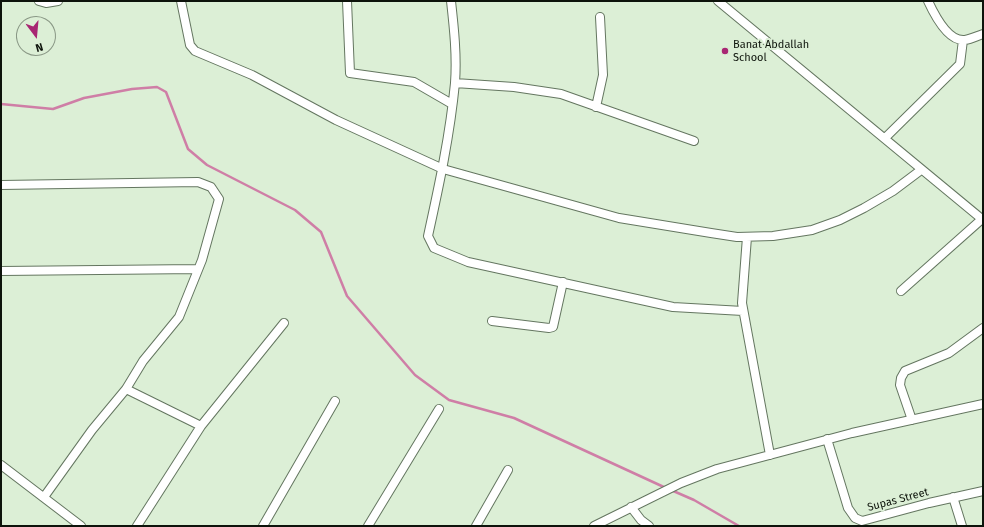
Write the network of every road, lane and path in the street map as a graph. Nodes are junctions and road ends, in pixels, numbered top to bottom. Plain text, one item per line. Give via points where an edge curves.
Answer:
1 (39, 1) edge
2 (58, 1) edge
3 (180, 1) edge
4 (347, 1) edge
5 (452, 1) edge
6 (719, 1) edge
7 (928, 1) edge
8 (600, 17) dead end
9 (983, 34) edge
10 (963, 40) junction
11 (455, 83) junction
12 (452, 104) junction
13 (596, 107) junction
14 (885, 138) junction
15 (694, 141) dead end
16 (443, 169) junction
17 (921, 170) junction
18 (1, 185) edge
19 (982, 220) edge
20 (748, 236) junction
21 (198, 269) junction
22 (1, 271) edge
23 (563, 282) junction
24 (901, 291) dead end
25 (743, 311) junction
26 (492, 321) dead end
27 (284, 323) dead end
28 (983, 328) edge
29 (126, 389) junction
30 (335, 401) dead end
31 (983, 404) edge
32 (439, 409) dead end
33 (912, 420) junction
34 (201, 426) junction
35 (827, 439) junction
36 (770, 455) junction
37 (1, 465) edge
38 (508, 470) dead end
39 (983, 491) edge
40 (44, 497) junction
41 (953, 497) junction
42 (631, 507) junction
43 (81, 526) edge
44 (137, 526) edge
45 (263, 526) edge
46 (368, 526) edge
47 (476, 526) edge
48 (594, 526) edge
49 (649, 526) edge
50 (962, 526) edge

1 - 2 street
3 - 16 street via 190,45 195,51 252,75 336,120
4 - 12 street via 350,74 414,82
5 - 11 street
6 - 14 street
7 - 10 street via 946,30
8 - 13 street via 603,75
9 - 10 street
10 - 14 street via 960,64
11 - 12 street
11 - 13 street via 514,87 561,94
12 - 16 street
13 - 15 street
14 - 17 street
16 - 20 street via 619,218 711,234
16 - 23 street via 428,236 434,248 468,262
17 - 19 street
17 - 20 street via 893,191 840,220 812,230 773,236
18 - 21 street via 198,182 211,187 219,199
19 - 24 street
20 - 25 street
21 - 22 street
21 - 29 street via 179,317 143,361
23 - 25 street via 674,307
23 - 26 street via 553,327
25 - 36 street
27 - 34 street
28 - 33 street via 949,353 905,372 900,378
29 - 34 street
29 - 40 street via 92,430
30 - 45 street
31 - 33 street
32 - 46 street
33 - 35 street
34 - 44 street
35 - 36 street
35 - 41 street, Supas Street via 848,508 855,518 862,521
36 - 42 street via 681,483
37 - 40 street
38 - 47 street
39 - 41 street, Supas Street
40 - 43 street
41 - 50 street
42 - 48 street
42 - 49 street

